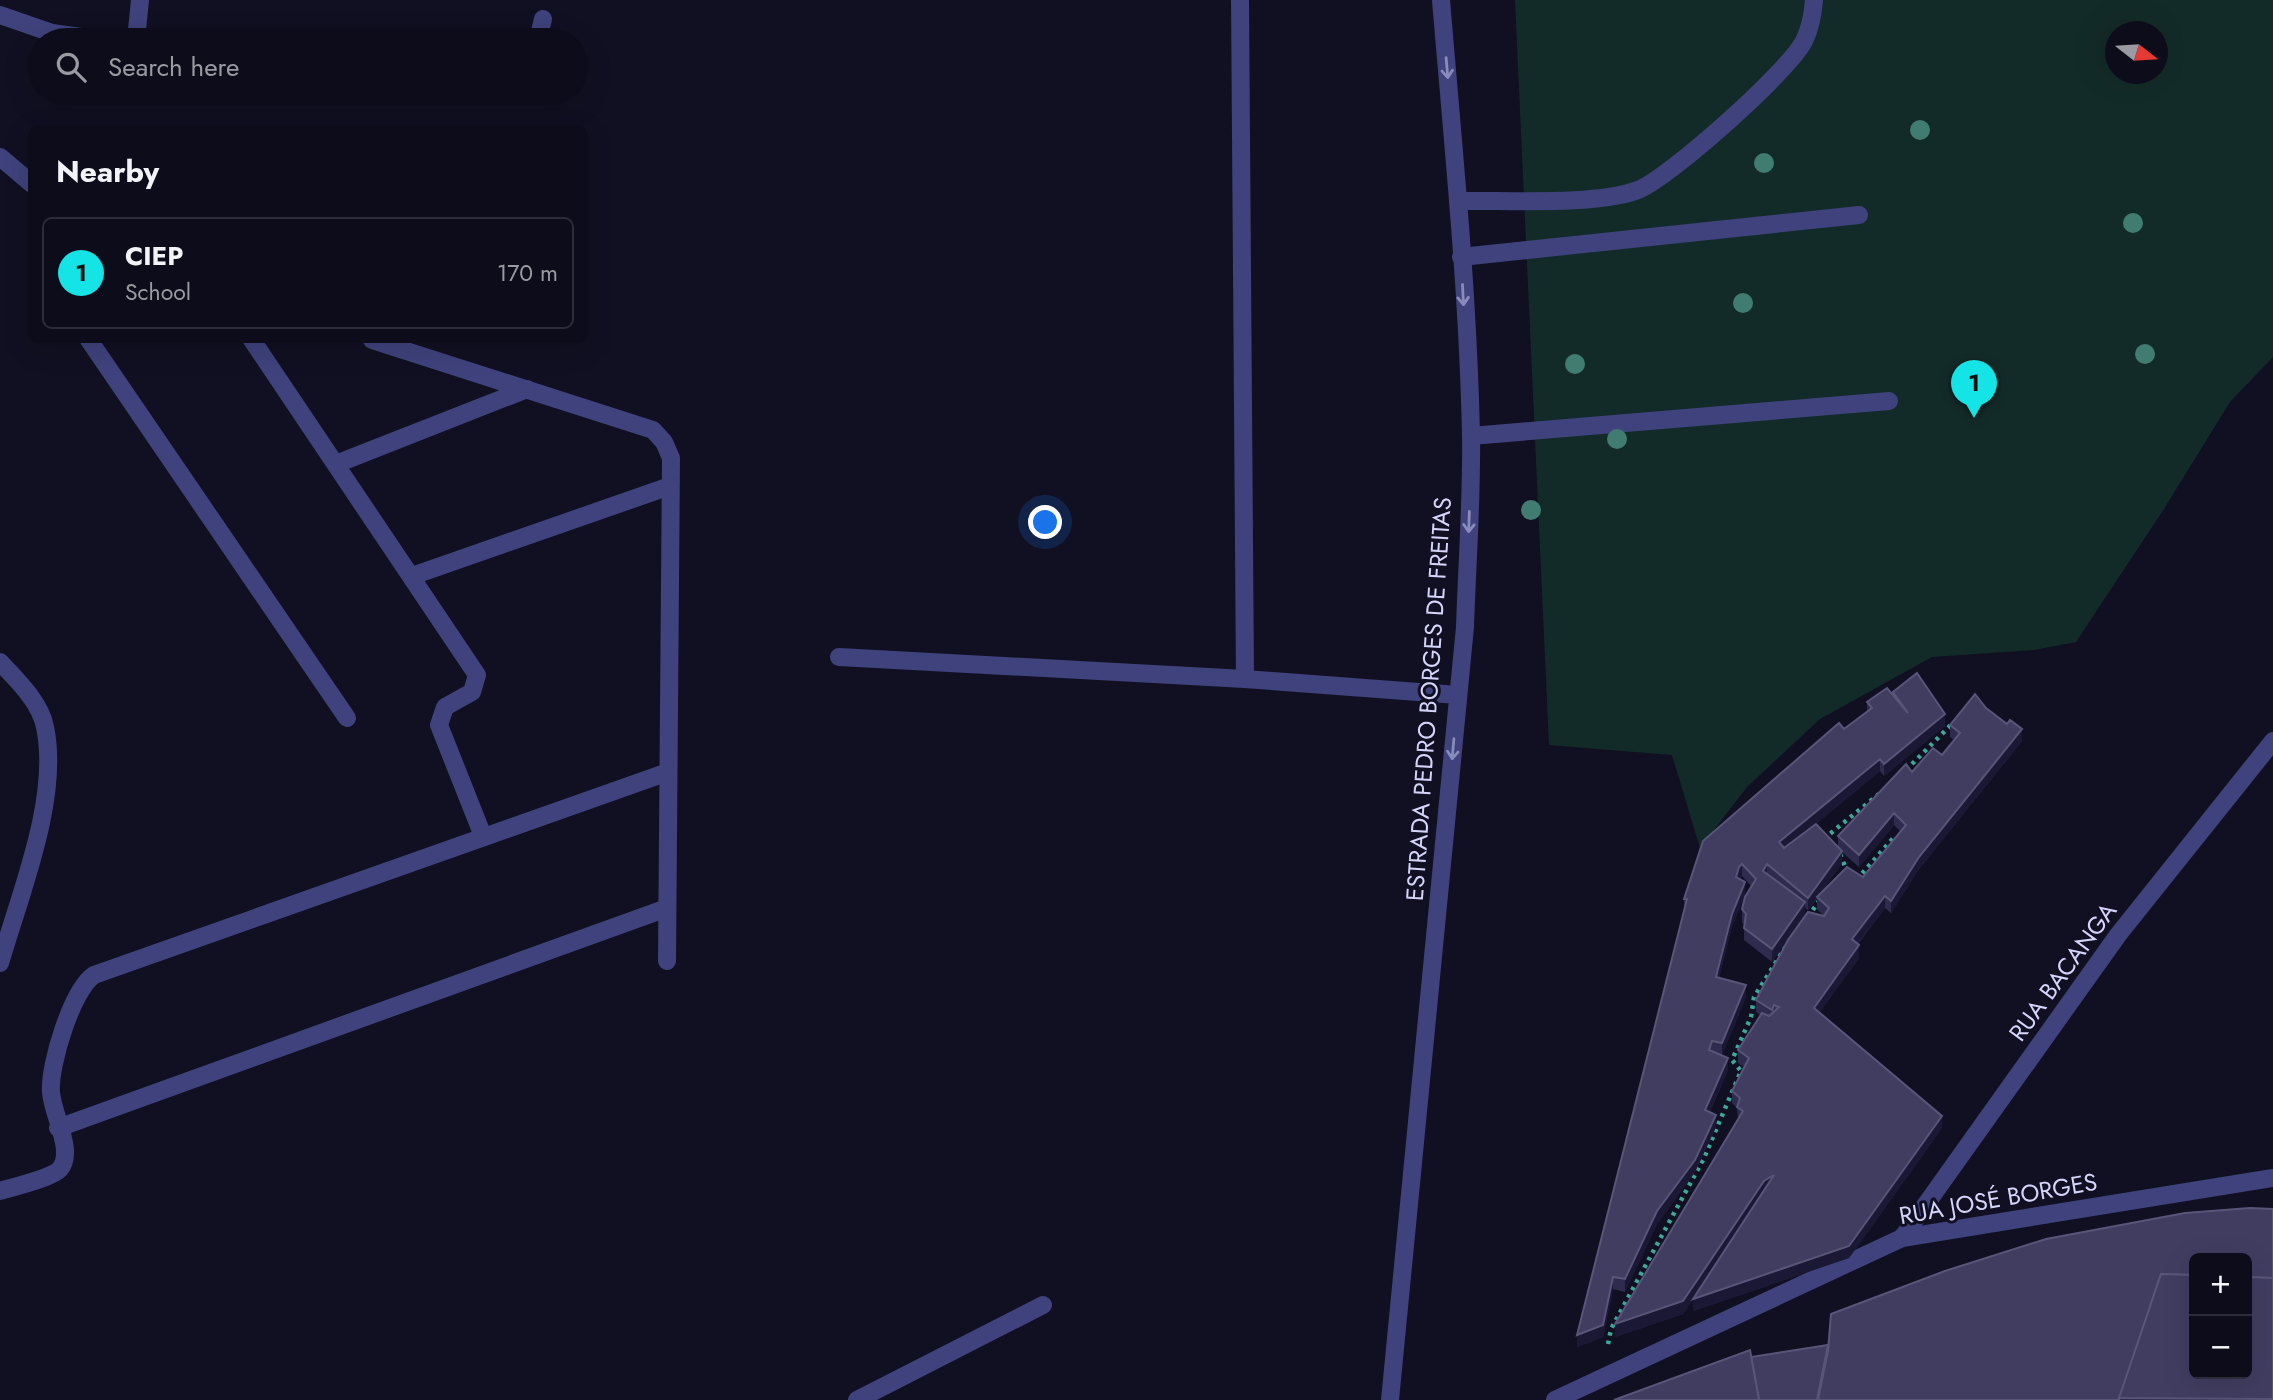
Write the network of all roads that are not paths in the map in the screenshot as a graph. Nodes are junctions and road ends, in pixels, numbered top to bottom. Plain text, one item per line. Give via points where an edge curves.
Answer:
1 (141, 0) edge
2 (1240, 0) edge
3 (1441, 0) edge
4 (1814, 0) edge
5 (0, 15) edge
6 (543, 19) dead end
7 (38, 28) edge
8 (138, 28) edge
9 (541, 28) edge
10 (0, 157) edge
11 (28, 181) edge
12 (1458, 201) junction
13 (1858, 215) dead end
14 (1461, 257) junction
15 (91, 343) edge
16 (254, 343) edge
17 (382, 343) edge
18 (527, 389) junction
19 (1889, 401) dead end
20 (1471, 436) junction
21 (336, 464) junction
22 (670, 486) junction
23 (412, 576) junction
24 (839, 657) dead end
25 (0, 662) edge
26 (1245, 679) junction
27 (1458, 695) junction
28 (347, 718) dead end
29 (2273, 741) edge
30 (668, 772) junction
31 (483, 836) junction
32 (667, 908) junction
33 (667, 961) dead end
34 (0, 963) edge
35 (58, 1128) junction
36 (2273, 1178) edge
37 (0, 1191) edge
38 (1902, 1238) junction
39 (1043, 1305) dead end
40 (857, 1400) edge
41 (1390, 1400) edge
42 (1555, 1400) edge

1 - 8 street
2 - 26 street
3 -> 12 street, ESTRADA PEDRO BORGES DE FREITAS
4 - 12 street via 1803,42 1781,71 1672,170 1639,190 1608,198
5 - 7 street
6 - 9 street
10 - 11 street
12 - 14 street, ESTRADA PEDRO BORGES DE FREITAS
13 - 14 street
14 -> 20 street, ESTRADA PEDRO BORGES DE FREITAS
15 - 28 street
16 - 21 street
17 - 18 street
18 - 21 street
18 - 22 street via 653,430 671,458
19 - 20 street
20 -> 27 street, ESTRADA PEDRO BORGES DE FREITAS via 1465,627
21 - 23 street
22 - 23 street
22 - 30 street
23 - 31 street via 478,675 471,692 445,707 439,726
24 - 26 street
25 - 34 street via 27,692 45,725 49,765 45,806
26 - 27 street
27 -> 41 street, ESTRADA PEDRO BORGES DE FREITAS
29 - 38 street, RUA BACANGA via 2118,935
30 - 31 street
30 - 32 street
31 - 35 street via 84,981 53,1070 51,1096
32 - 33 street
32 - 35 street
35 - 37 street via 65,1150 57,1172
36 - 38 street, RUA JOSÉ BORGES
38 - 42 street, RUA JOSÉ BORGES
39 - 40 street

